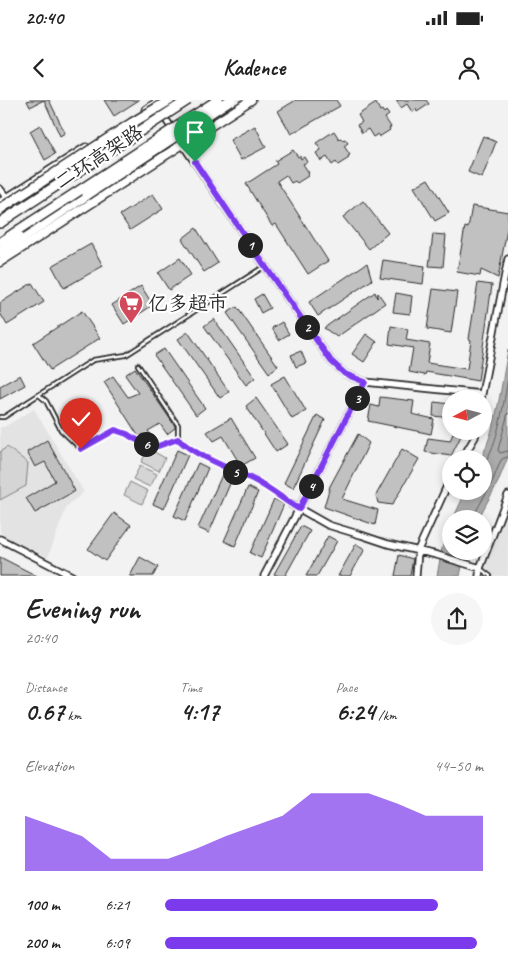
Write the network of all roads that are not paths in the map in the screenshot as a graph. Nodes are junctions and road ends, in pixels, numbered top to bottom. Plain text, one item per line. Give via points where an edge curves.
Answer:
1 (170, 100) edge
2 (188, 100) edge
3 (218, 100) edge
4 (230, 100) edge
5 (250, 100) edge
6 (158, 102) edge
7 (183, 144) junction
8 (0, 189) edge
9 (3, 201) edge
10 (0, 209) edge
11 (0, 223) edge
12 (0, 242) edge
13 (0, 253) edge
14 (508, 259) edge
15 (0, 262) edge
16 (265, 266) junction
17 (138, 365) dead end
18 (365, 382) junction
19 (483, 390) edge
20 (442, 391) edge
21 (39, 395) junction
22 (0, 417) edge
23 (178, 439) junction
24 (508, 495) edge
25 (442, 497) edge
26 (291, 504) joint
27 (299, 509) junction
28 (0, 539) edge
29 (418, 550) junction
30 (480, 568) junction
31 (72, 576) edge
32 (264, 576) edge
33 (416, 576) edge
34 (478, 576) edge
35 (490, 576) edge

1 - 10 highway, bridge
2 - 11 highway, 二环高架路, bridge
3 - 12 highway, 二环高架路, bridge
4 - 13 highway, bridge
5 - 7 main road
6 - 7 street
6 - 9 main road
7 - 15 main road
7 - 16 street
8 - 9 street
14 - 19 street
16 - 18 street via 331,361 345,374
16 - 21 lane via 126,355 94,360
17 - 23 lane via 178,425
18 - 20 street
18 - 27 street
21 - 22 lane
21 - 23 lane via 46,401 61,430 81,449 115,430 158,446
23 - 26 lane via 210,460 258,482
24 - 30 street
25 - 29 street
26 - 27 street
27 - 29 street via 328,525
27 - 32 street
28 - 31 street
29 - 30 street
29 - 33 street
30 - 34 street
30 - 35 lane

